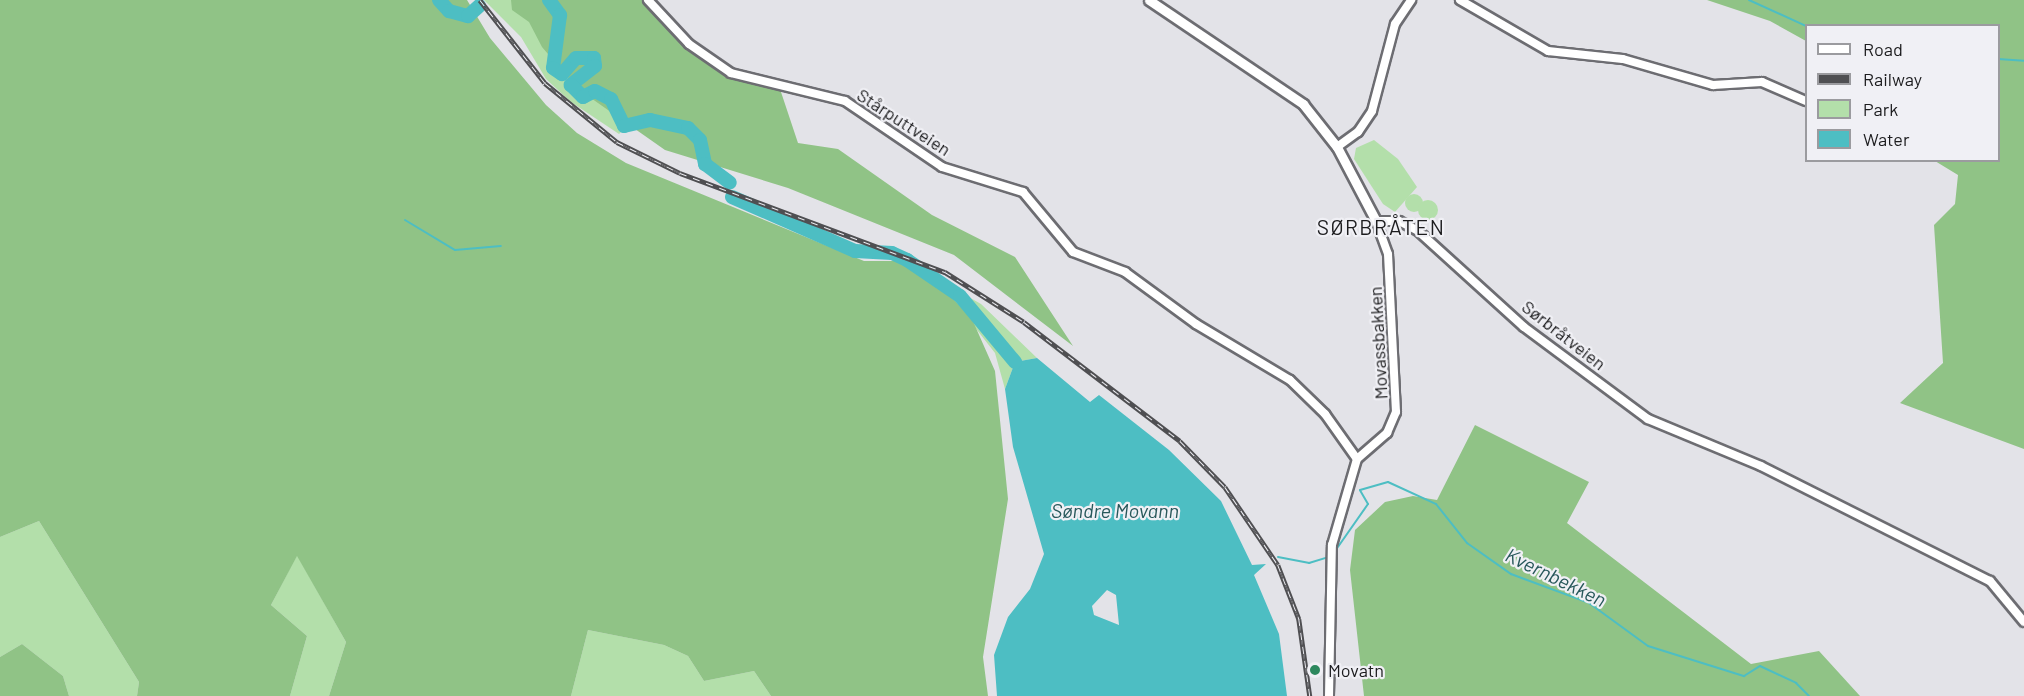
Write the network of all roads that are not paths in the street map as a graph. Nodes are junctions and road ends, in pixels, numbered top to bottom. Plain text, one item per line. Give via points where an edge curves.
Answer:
1 (648, 0) edge
2 (1149, 0) edge
3 (1412, 0) edge
4 (1460, 0) edge
5 (1805, 101) edge
6 (1337, 147) junction
7 (1376, 221) junction
8 (1357, 459) junction
9 (2024, 622) edge
10 (1329, 696) edge

1 - 8 street, Stårputtveien via 688,44 725,70 845,100 942,167 1023,192 1073,252 1125,272 1196,324 1290,380 1325,414
2 - 6 street via 1296,98
3 - 6 street via 1395,24 1372,111 1358,132
4 - 5 street via 1548,51 1623,59 1713,85 1762,82
6 - 7 street
7 - 8 street, Movassbakken via 1388,254 1396,412 1387,433
7 - 9 street, Sørbråtveien via 1399,221 1417,230 1524,327 1648,419 1761,466 1990,581
8 - 10 street via 1331,554

